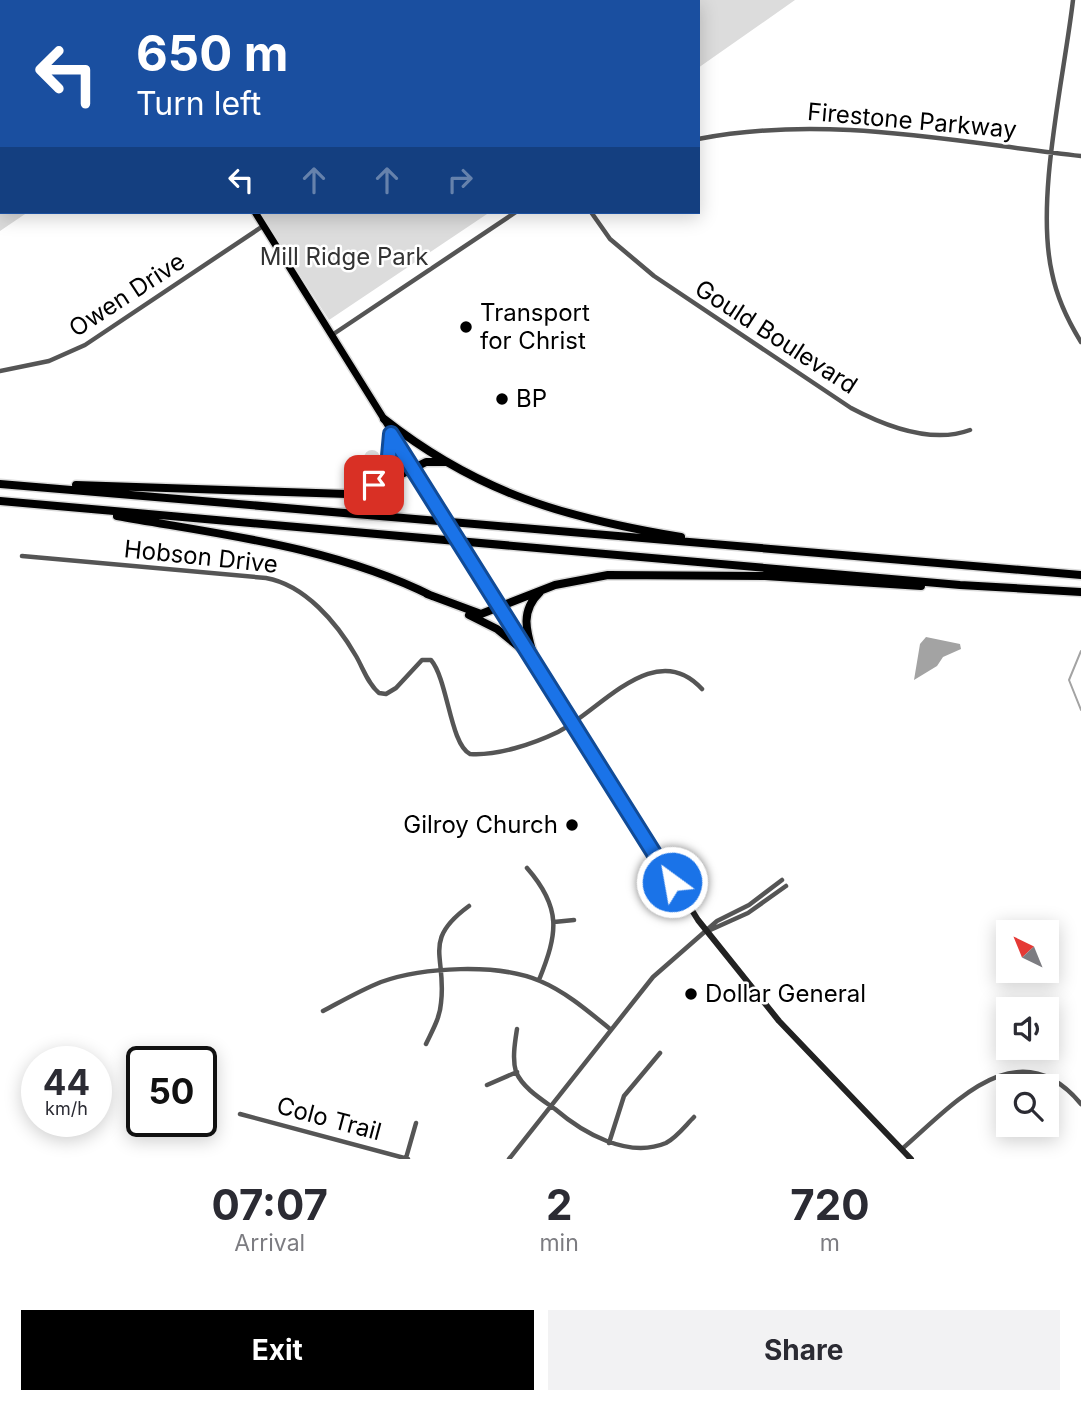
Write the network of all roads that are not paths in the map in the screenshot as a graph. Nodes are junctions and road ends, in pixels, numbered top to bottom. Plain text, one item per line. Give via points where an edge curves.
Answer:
1 (1073, 0) edge
2 (700, 139) edge
3 (1053, 153) junction
4 (1081, 156) edge
5 (256, 214) edge
6 (513, 214) edge
7 (592, 214) edge
8 (263, 226) junction
9 (331, 336) junction
10 (1081, 342) edge
11 (0, 372) edge
12 (384, 419) junction
13 (970, 430) dead end
14 (391, 434) junction
15 (447, 462) junction
16 (414, 468) junction
17 (0, 483) edge
18 (367, 489) junction
19 (0, 501) edge
20 (65, 506) junction
21 (743, 547) junction
22 (22, 556) dead end
23 (1081, 575) edge
24 (960, 585) junction
25 (548, 587) junction
26 (1081, 592) edge
27 (428, 594) junction
28 (501, 605) junction
29 (535, 660) junction
30 (702, 689) dead end
31 (573, 721) junction
32 (527, 868) dead end
33 (782, 880) dead end
34 (786, 886) dead end
35 (468, 906) dead end
36 (574, 920) dead end
37 (554, 922) junction
38 (707, 932) junction
39 (441, 972) junction
40 (539, 980) junction
41 (323, 1011) dead end
42 (517, 1029) dead end
43 (610, 1029) junction
44 (426, 1044) dead end
45 (660, 1052) dead end
46 (517, 1072) junction
47 (487, 1085) dead end
48 (1081, 1104) edge
49 (549, 1105) junction
50 (240, 1114) dead end
51 (694, 1117) dead end
52 (416, 1123) dead end
53 (609, 1143) junction
54 (902, 1149) junction
55 (407, 1159) edge
56 (509, 1159) edge
57 (911, 1159) edge

1 - 3 street
2 - 3 street, Firestone Parkway via 773,129 836,128
3 - 4 street, Firestone Parkway
3 - 10 street via 1047,219 1050,264 1060,299
5 - 8 main road
6 - 9 street
7 - 13 street, Gould Boulevard via 610,239 654,276 851,408 902,429 943,435
8 - 9 main road
8 - 11 street, Owen Drive via 85,345 49,361
9 - 12 main road
12 - 14 main road
12 - 15 highway
14 - 16 main road
14 - 18 highway via 388,467
15 - 16 highway via 432,460
15 - 21 highway via 532,504 566,514
16 - 18 highway
16 - 28 main road, bridge
17 - 18 highway via 324,494
17 - 21 highway
19 - 20 highway
20 - 24 highway
20 - 27 highway via 312,551
21 - 23 highway
22 - 31 street, Hobson Drive via 285,583 311,601 338,631 379,693 394,691 420,662 431,660 467,753 527,744
24 - 25 highway via 632,574
24 - 26 highway
25 - 28 highway
25 - 29 highway via 526,614
27 - 28 highway via 479,614
27 - 29 highway via 497,629
28 - 29 main road
29 - 31 main road
30 - 31 street via 675,672 652,672
31 - 38 main road
32 - 37 street via 545,891
33 - 38 street via 721,918
34 - 38 street via 746,915
35 - 39 street via 441,933
36 - 37 street
37 - 40 street via 552,945
38 - 43 street via 659,971
38 - 54 main road via 783,1026
39 - 40 street via 494,970
39 - 41 street via 379,983
39 - 44 street via 441,1006
40 - 43 street via 565,993
42 - 46 street
43 - 49 street
45 - 53 street via 624,1096
46 - 47 street
46 - 49 street
48 - 54 street via 1049,1077 1024,1071 1003,1073 975,1088
49 - 53 street via 582,1131
49 - 56 street
50 - 55 street, Colo Trail
51 - 53 street via 671,1140 655,1147 637,1150
52 - 55 street
54 - 57 main road

